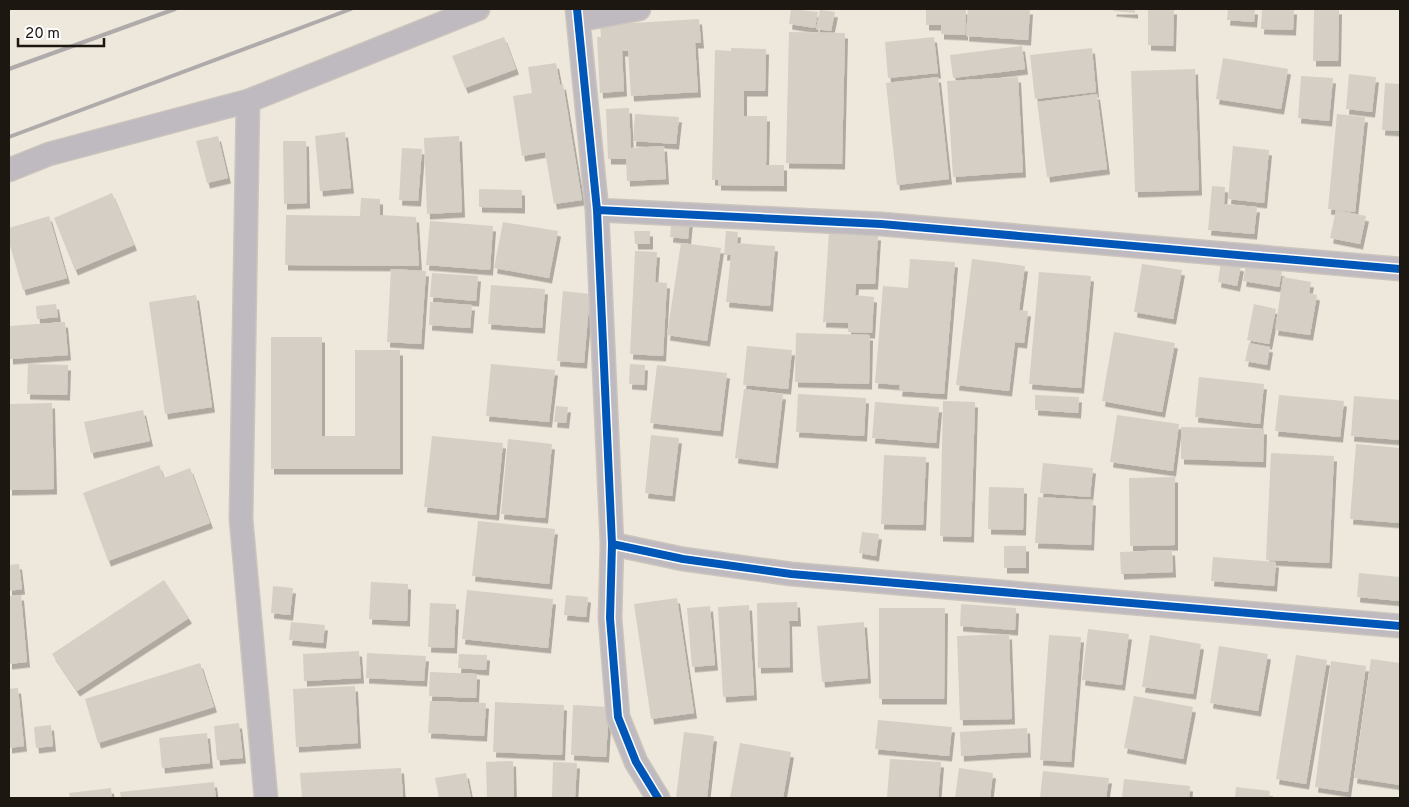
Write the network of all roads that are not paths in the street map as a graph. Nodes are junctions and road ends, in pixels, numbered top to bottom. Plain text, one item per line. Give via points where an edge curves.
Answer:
1 (478, 9) edge
2 (638, 9) edge
3 (578, 15) edge
4 (248, 102) junction
5 (9, 170) edge
6 (597, 210) junction
7 (1400, 269) edge
8 (612, 544) junction
9 (1400, 626) edge
10 (266, 798) edge
11 (658, 798) edge

1 - 4 street
2 - 3 street
3 - 6 street
4 - 5 street via 50,154
4 - 10 street via 241,519
6 - 7 street via 881,224
6 - 8 street
8 - 9 street via 683,559 792,574
8 - 11 street via 610,618 618,717 636,762

